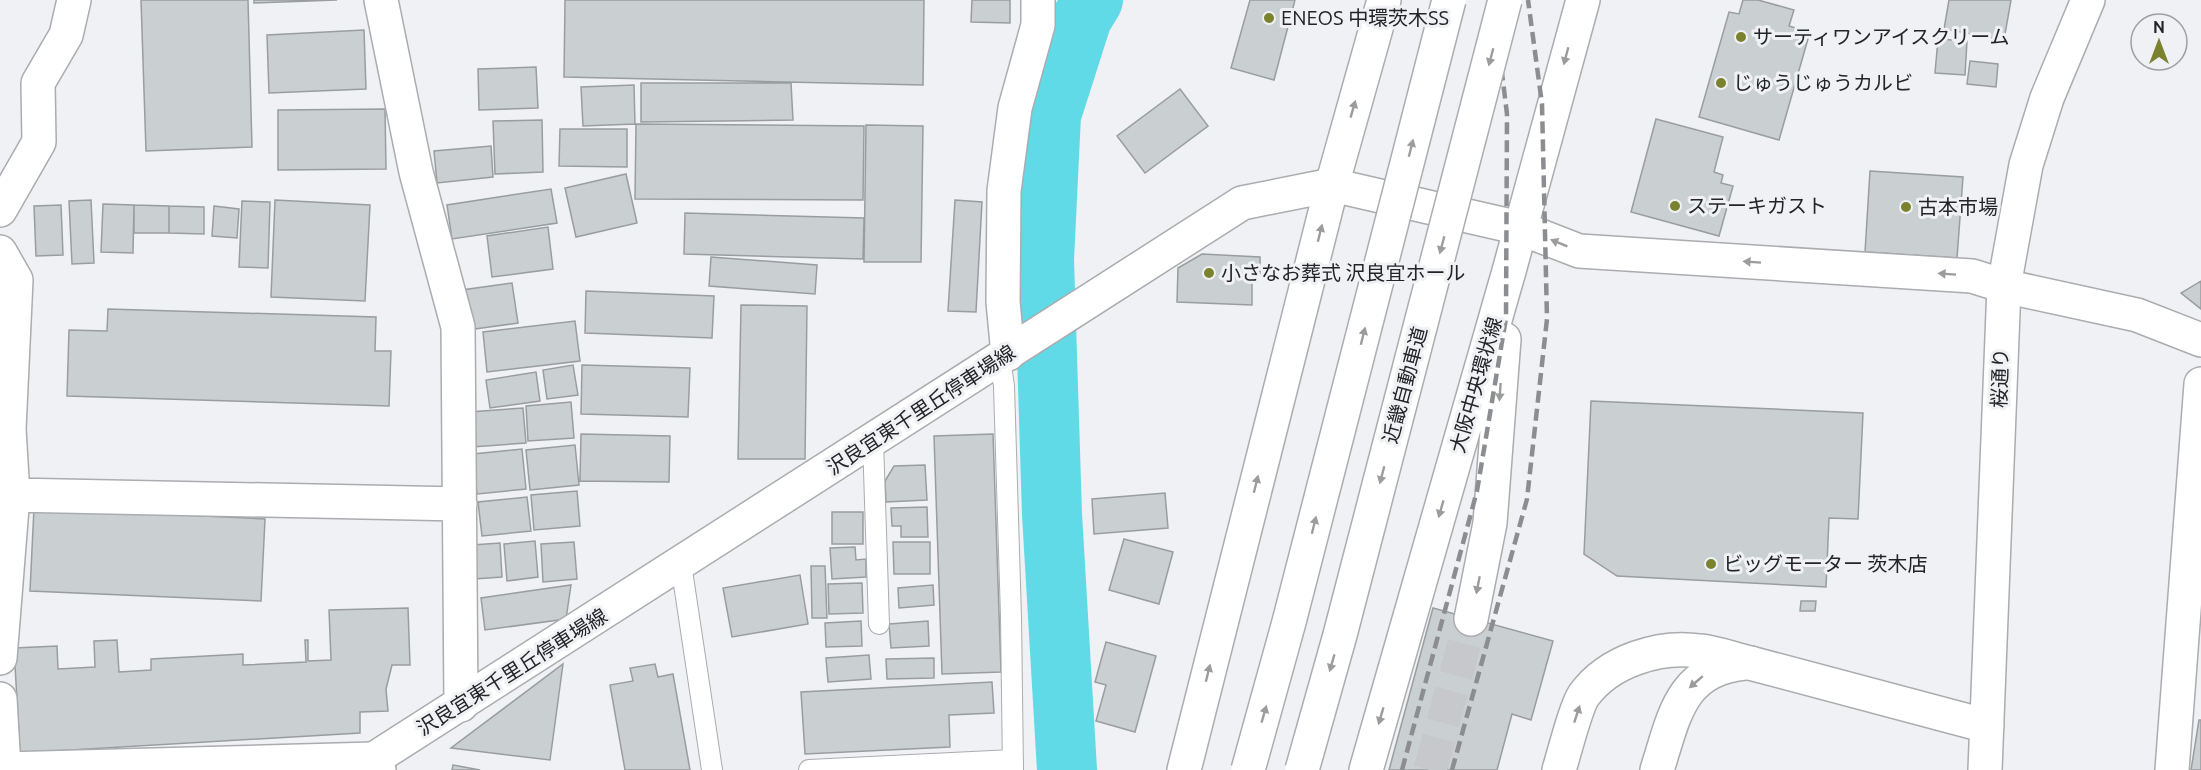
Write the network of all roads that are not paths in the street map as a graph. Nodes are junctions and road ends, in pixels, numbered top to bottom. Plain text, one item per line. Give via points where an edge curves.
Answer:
1 (74, 0) edge
2 (381, 0) edge
3 (1038, 0) edge
4 (1384, 0) edge
5 (1449, 0) edge
6 (1505, 0) edge
7 (1583, 0) edge
8 (2088, 0) edge
9 (1332, 185) junction
10 (0, 210) edge
11 (1520, 228) junction
12 (0, 252) edge
13 (1509, 271) junction
14 (2004, 286) junction
15 (2201, 340) edge
16 (1010, 353) junction
17 (2201, 384) edge
18 (5, 430) edge
19 (873, 440) junction
20 (13, 495) junction
21 (460, 504) junction
22 (681, 564) junction
23 (1471, 619) tunnel mouth
24 (879, 624) dead end
25 (0, 658) edge
26 (1750, 663) junction
27 (0, 699) edge
28 (461, 705) junction
29 (1988, 726) junction
30 (1013, 765) edge
31 (371, 766) edge
32 (712, 770) edge
33 (809, 770) edge
34 (1184, 770) edge
35 (1248, 770) edge
36 (1302, 770) edge
37 (1366, 770) edge
38 (1559, 770) edge
39 (1658, 770) edge
40 (1985, 770) edge
41 (2172, 770) edge

1 - 10 main road via 66,35 38,83 39,142
2 - 21 main road via 416,172 458,327
3 - 16 main road via 1038,25 1015,108 1004,191 1003,302
9 -> 4 main road
35 -> 5 main road, bridge
6 -> 36 main road, 近畿自動車道, bridge
7 -> 11 main road, 大阪中央環状線
8 - 14 main road, 桜通り via 2047,98 2026,165
9 - 11 main road, 沢良宜東千里丘停車場線
9 - 16 main road, 沢良宜東千里丘停車場線 via 1242,203
34 -> 9 main road
11 - 13 main road, 大阪中央環状線
14 -> 11 main road, 沢良宜東千里丘停車場線 via 1971,276 1579,251
12 - 18 main road via 16,280
13 -> 23 main road via 1490,523
13 -> 37 main road, 大阪中央環状線
14 - 15 main road, 沢良宜東千里丘停車場線 via 2137,315
14 - 29 main road, 桜通り
16 - 19 main road, 沢良宜東千里丘停車場線
16 - 30 lane via 1005,397
17 - 41 main road
18 - 20 main road
19 - 22 main road, 沢良宜東千里丘停車場線
19 - 24 lane
20 - 21 main road
20 - 25 main road
21 - 28 main road
22 - 28 main road, 沢良宜東千里丘停車場線
22 - 32 lane
26 - 29 main road
38 -> 26 main road via 1583,696 1608,671 1667,651 1699,651
26 -> 39 main road via 1717,669 1689,689 1677,707
27 - 31 main road via 4,769
28 - 31 main road, 沢良宜東千里丘停車場線
29 - 40 main road, 桜通り
30 - 33 lane

